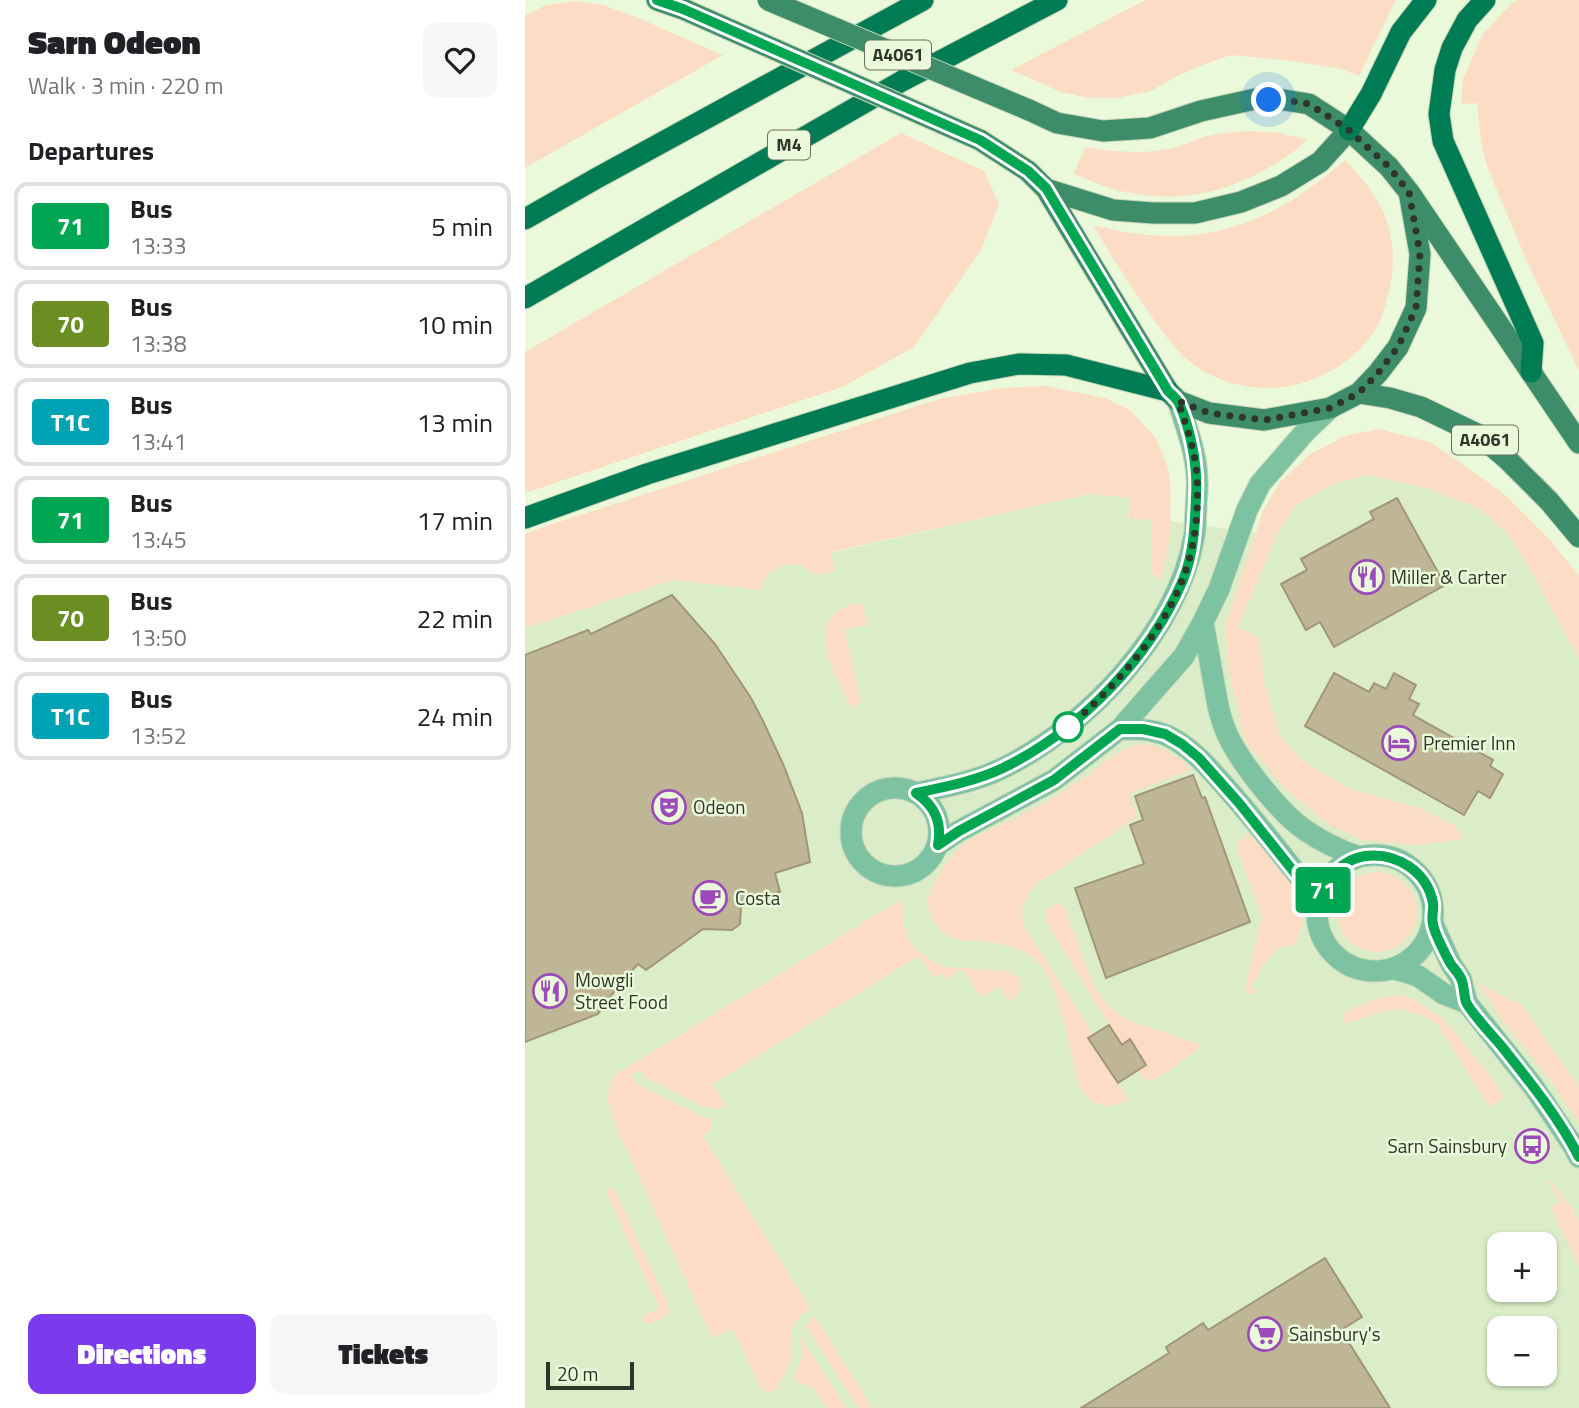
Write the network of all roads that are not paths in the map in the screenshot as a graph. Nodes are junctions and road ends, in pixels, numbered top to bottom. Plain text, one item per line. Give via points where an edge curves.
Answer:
1 (657, 0) edge
2 (768, 0) edge
3 (923, 0) edge
4 (1057, 0) edge
5 (1426, 0) edge
6 (1485, 0) edge
7 (1349, 130) junction
8 (1046, 188) junction
9 (1409, 192) junction
10 (525, 219) edge
11 (525, 298) edge
12 (1531, 372) junction
13 (1359, 393) junction
14 (1173, 396) junction
15 (1330, 408) junction
16 (1579, 443) edge
17 (525, 518) edge
18 (1579, 537) edge
19 (1203, 622) junction
20 (1120, 729) junction
21 (916, 793) junction
22 (938, 845) junction
23 (1359, 857) junction
24 (1318, 902) junction
25 (1433, 924) junction
26 (1395, 969) junction
27 (1467, 1003) junction
28 (1579, 1157) edge

1 - 8 main road, A4061, bridge via 980,140
2 - 7 main road, A4061, bridge via 1058,123 1104,131 1150,128 1255,99 1309,104
3 - 10 highway
4 - 11 highway, M4 via 902,81
5 - 7 highway via 1401,32
6 - 12 highway via 1467,20 1452,48 1439,114 1443,141 1533,343
7 - 8 main road via 1320,162 1281,186 1195,213 1112,210
7 - 9 main road, A4061
8 - 14 main road, A4061
9 - 12 main road, A4061
9 - 13 main road, A4061 via 1420,254 1416,308 1398,347
12 - 16 main road, A4061
13 - 15 main road, A4061
13 - 18 main road, A4061 via 1421,407 1479,435 1549,501
14 - 15 main road, A4061 via 1209,413 1264,420
14 - 17 highway via 1066,365 1019,365 970,373 647,474
14 - 21 street via 1192,444 1197,478 1195,536 1183,578 1161,622 1126,670 1067,728 1001,769
15 - 19 street via 1260,484
19 - 20 street via 1184,656
19 - 23 street via 1217,706 1231,743 1257,781 1302,828
20 - 22 street via 1054,780
20 - 24 street via 1165,734 1199,758
21 - 22 street via 937,815
21 - 22 street via 890,788 859,805 851,827 854,851 868,868 900,877 926,865
23 - 24 street via 1331,876
23 - 25 street via 1388,856 1411,867 1427,887
24 - 26 street via 1323,939 1340,960 1366,971
25 - 26 street via 1419,953
25 - 27 street via 1461,979
26 - 27 street
27 - 28 street via 1532,1086

